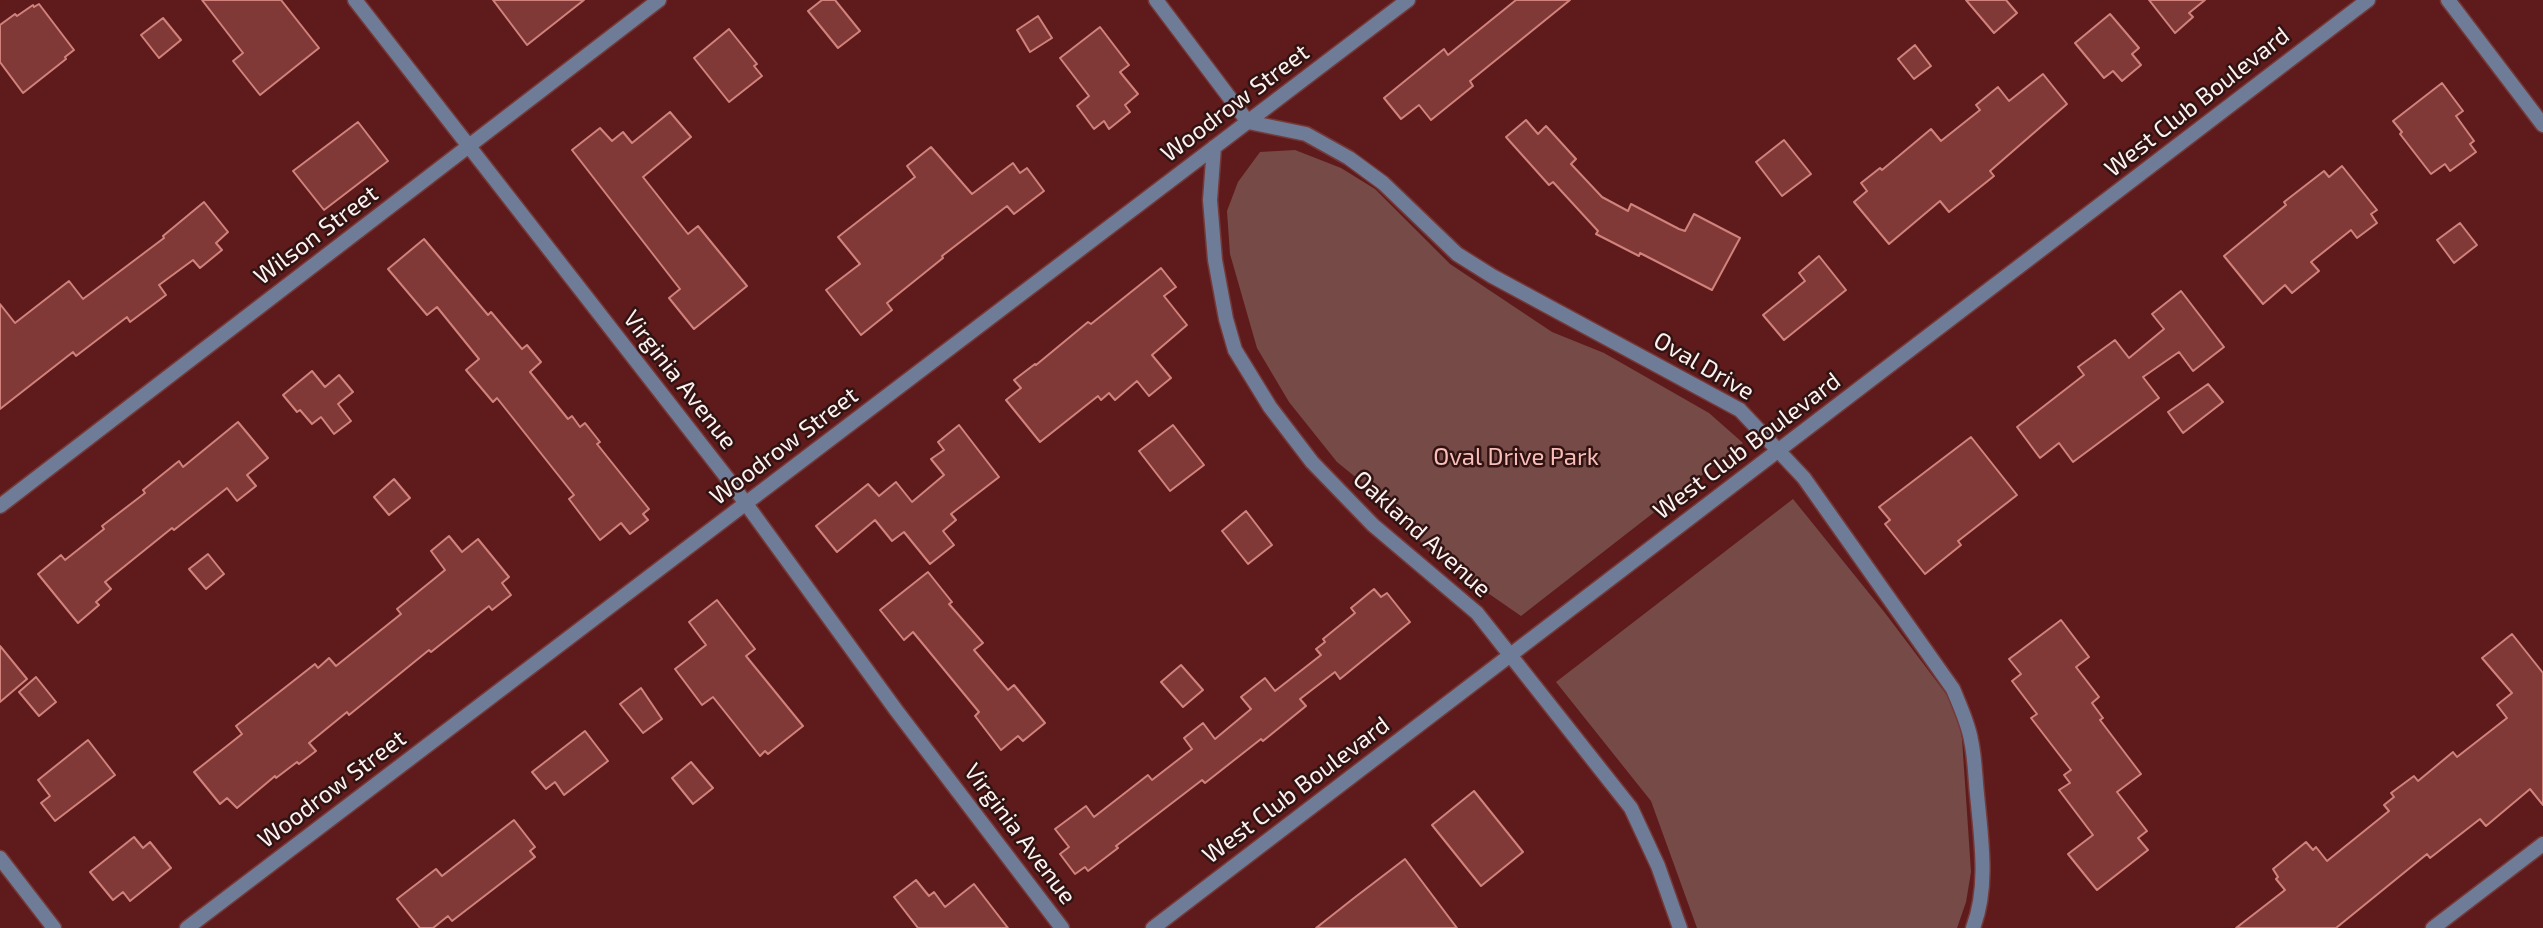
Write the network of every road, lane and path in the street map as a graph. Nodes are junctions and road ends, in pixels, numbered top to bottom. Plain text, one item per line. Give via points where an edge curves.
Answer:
1 (355, 0) edge
2 (659, 0) edge
3 (1156, 0) edge
4 (1408, 0) edge
5 (2368, 0) edge
6 (2448, 0) edge
7 (1248, 122) junction
8 (2543, 125) edge
9 (468, 147) junction
10 (1214, 147) junction
11 (1779, 451) junction
12 (746, 504) junction
13 (0, 506) edge
14 (1510, 655) junction
15 (2543, 844) edge
16 (0, 858) edge
17 (54, 928) edge
18 (187, 928) edge
19 (1062, 928) edge
20 (1153, 928) edge
21 (1680, 928) edge
22 (1973, 928) edge
23 (2433, 928) edge

1 - 9 street, Virginia Avenue
2 - 9 street, Wilson Street
3 - 7 street
4 - 7 street, Woodrow Street
5 - 11 street, West Club Boulevard
6 - 8 street
7 - 10 street, Woodrow Street
7 - 11 street, Oval Drive via 1306,135 1349,158 1457,254 1740,410
9 - 12 street, Virginia Avenue
9 - 13 street, Wilson Street
10 - 12 street, Woodrow Street
10 - 14 street, Oakland Avenue via 1210,200 1215,260 1235,350 1312,462 1373,525 1477,613
11 - 14 street, West Club Boulevard
11 - 22 street, Oval Drive via 1804,478 1895,605 1953,689 1963,713 1971,740 1981,833 1982,887
12 - 18 street, Woodrow Street
12 - 19 street, Virginia Avenue
14 - 20 street, West Club Boulevard
14 - 21 street, Oakland Avenue via 1631,808
15 - 23 street
16 - 17 street

